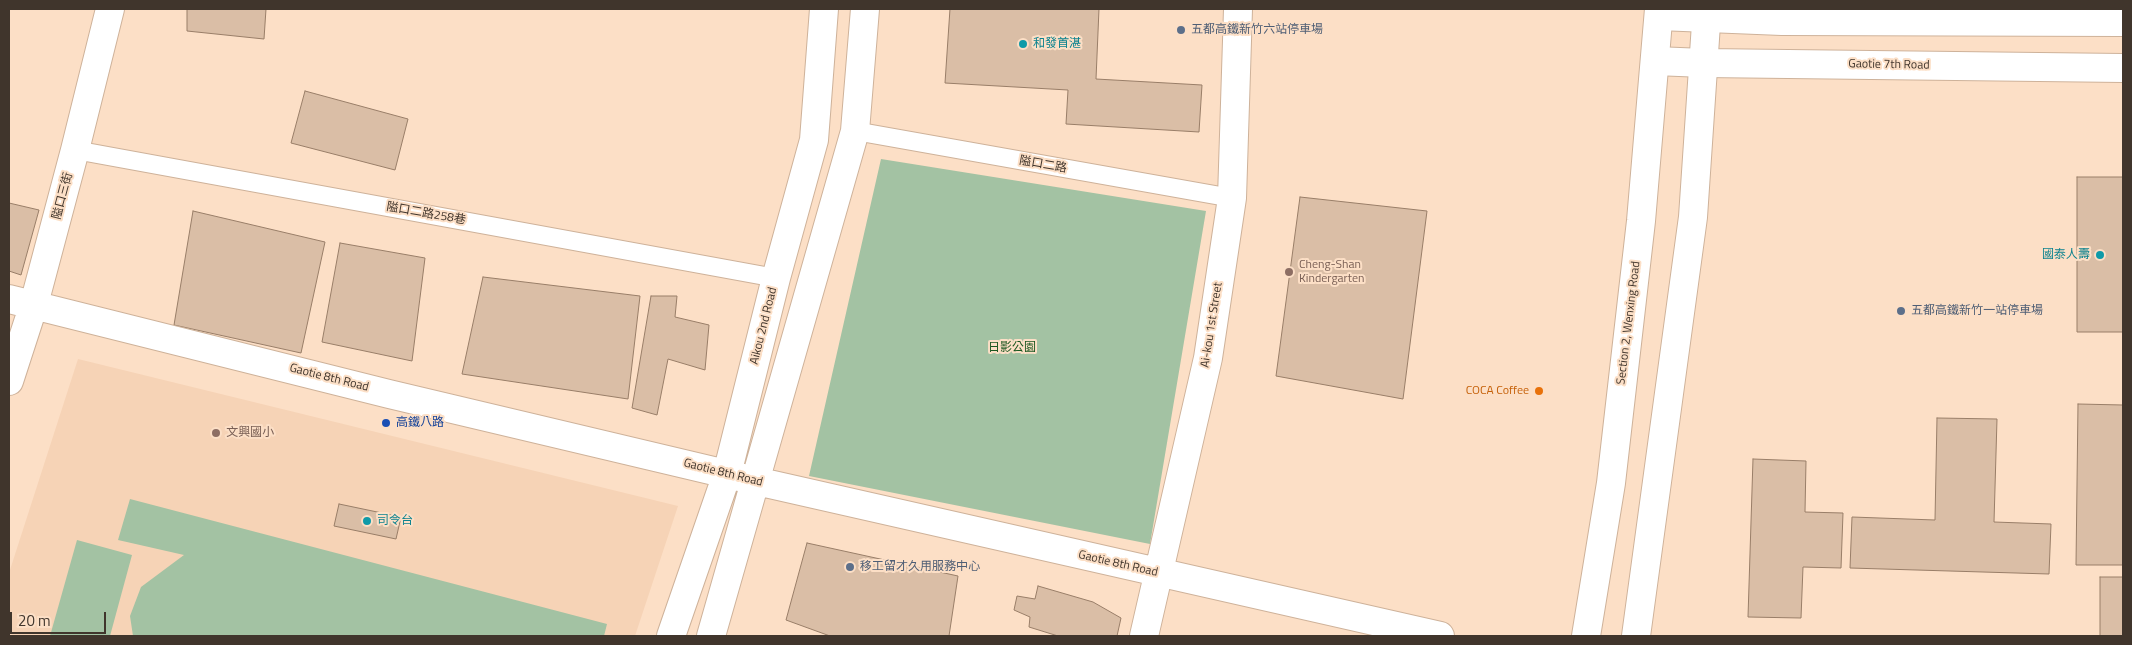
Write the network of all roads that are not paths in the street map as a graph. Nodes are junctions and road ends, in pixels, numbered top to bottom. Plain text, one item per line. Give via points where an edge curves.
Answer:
1 (110, 9) edge
2 (824, 9) edge
3 (865, 9) edge
4 (1238, 9) edge
5 (1659, 12) edge
6 (1707, 13) edge
7 (2123, 22) edge
8 (1655, 61) junction
9 (1704, 63) junction
10 (2123, 68) edge
11 (854, 131) junction
12 (75, 150) junction
13 (1232, 198) junction
14 (776, 278) junction
15 (21, 301) edge
16 (9, 380) edge
17 (727, 474) junction
18 (756, 481) junction
19 (1158, 573) junction
20 (671, 636) edge
21 (710, 636) edge
22 (1144, 636) edge
23 (1440, 636) edge
24 (1586, 636) edge
25 (1636, 636) edge

1 - 12 street, 隘口三街
2 - 14 street, Aikou 2nd Road via 814,140
3 - 11 street
4 - 13 street, Ai-kou 1st Street
5 - 6 street
5 - 8 street, Section 2, Wenxing Road
6 - 7 street via 1782,21
6 - 9 street
8 - 9 street, Gaotie 7th Road
8 - 24 street, Section 2, Wenxing Road via 1641,221 1611,483
9 - 10 street, Gaotie 7th Road
9 - 25 street via 1694,217
11 - 13 lane, 隘口二路
11 - 18 street
12 - 14 lane, 隘口二路258巷
12 - 15 street, 隘口三街
13 - 19 street, Ai-kou 1st Street via 1208,358
14 - 17 street, Aikou 2nd Road
15 - 16 street, 隘口三街
15 - 17 street, Gaotie 8th Road via 389,394
17 - 18 street, Gaotie 8th Road
17 - 20 street, Aikou 2nd Road
18 - 19 street, Gaotie 8th Road
18 - 21 street
19 - 22 street, Ai-kou 1st Street
19 - 23 street, Gaotie 8th Road

